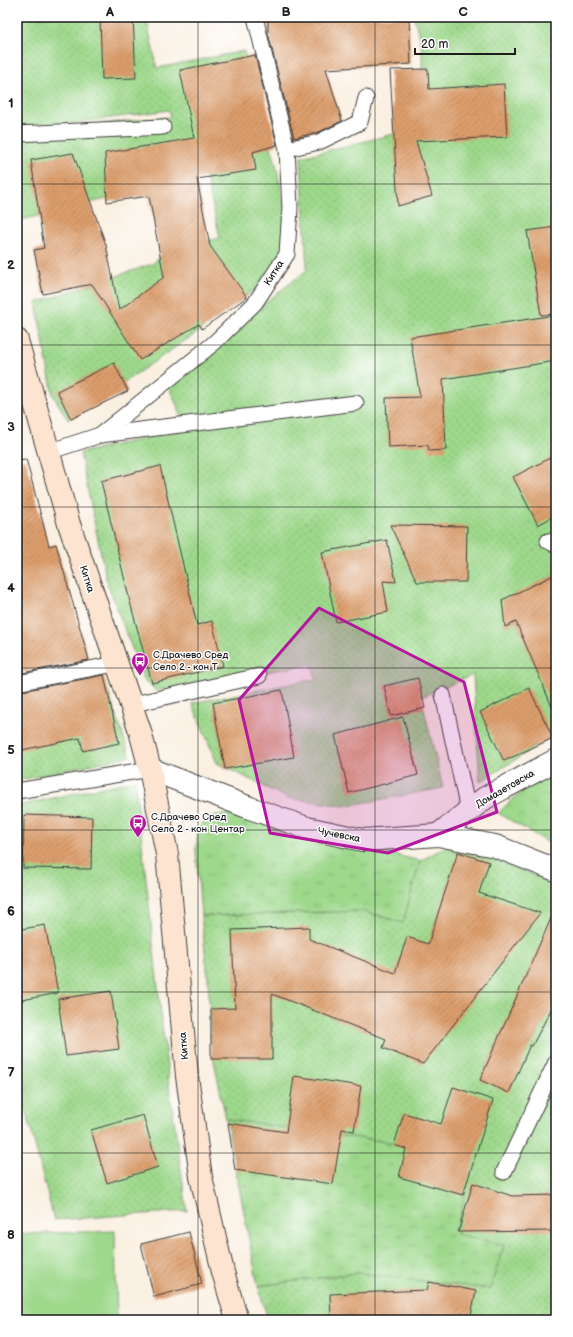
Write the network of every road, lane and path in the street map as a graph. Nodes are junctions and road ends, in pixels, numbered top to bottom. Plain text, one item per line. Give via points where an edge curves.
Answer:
1 (255, 17) edge
2 (366, 98) dead end
3 (163, 127) dead end
4 (17, 134) edge
5 (287, 149) junction
6 (17, 340) edge
7 (356, 403) dead end
8 (100, 435) junction
9 (48, 452) junction
10 (115, 664) junction
11 (259, 676) dead end
12 (17, 684) edge
13 (443, 695) dead end
14 (129, 706) junction
15 (556, 760) edge
16 (150, 769) junction
17 (17, 791) edge
18 (468, 810) junction
19 (438, 835) junction
20 (556, 870) edge
21 (556, 1062) edge
22 (504, 1172) dead end
23 (237, 1320) edge

1 - 5 lane, Китка
2 - 5 lane via 360,122 319,142
3 - 4 lane
5 - 8 lane, Китка via 290,208 287,254 259,297 214,343
6 - 9 main road, Китка
7 - 8 lane, Китка
8 - 9 lane, Китка
9 - 10 main road, Китка
10 - 12 lane
10 - 14 main road, Китка
11 - 14 lane
13 - 18 lane
14 - 16 main road, Китка via 140,731
15 - 18 street, Домазетовска via 485,798
16 - 17 lane
16 - 19 street, Чучевска via 307,828 362,840
16 - 23 main road, Китка via 167,854 186,1076 201,1177
18 - 19 street, Домазетовска
19 - 20 street, Чучевска via 495,846
21 - 22 lane

